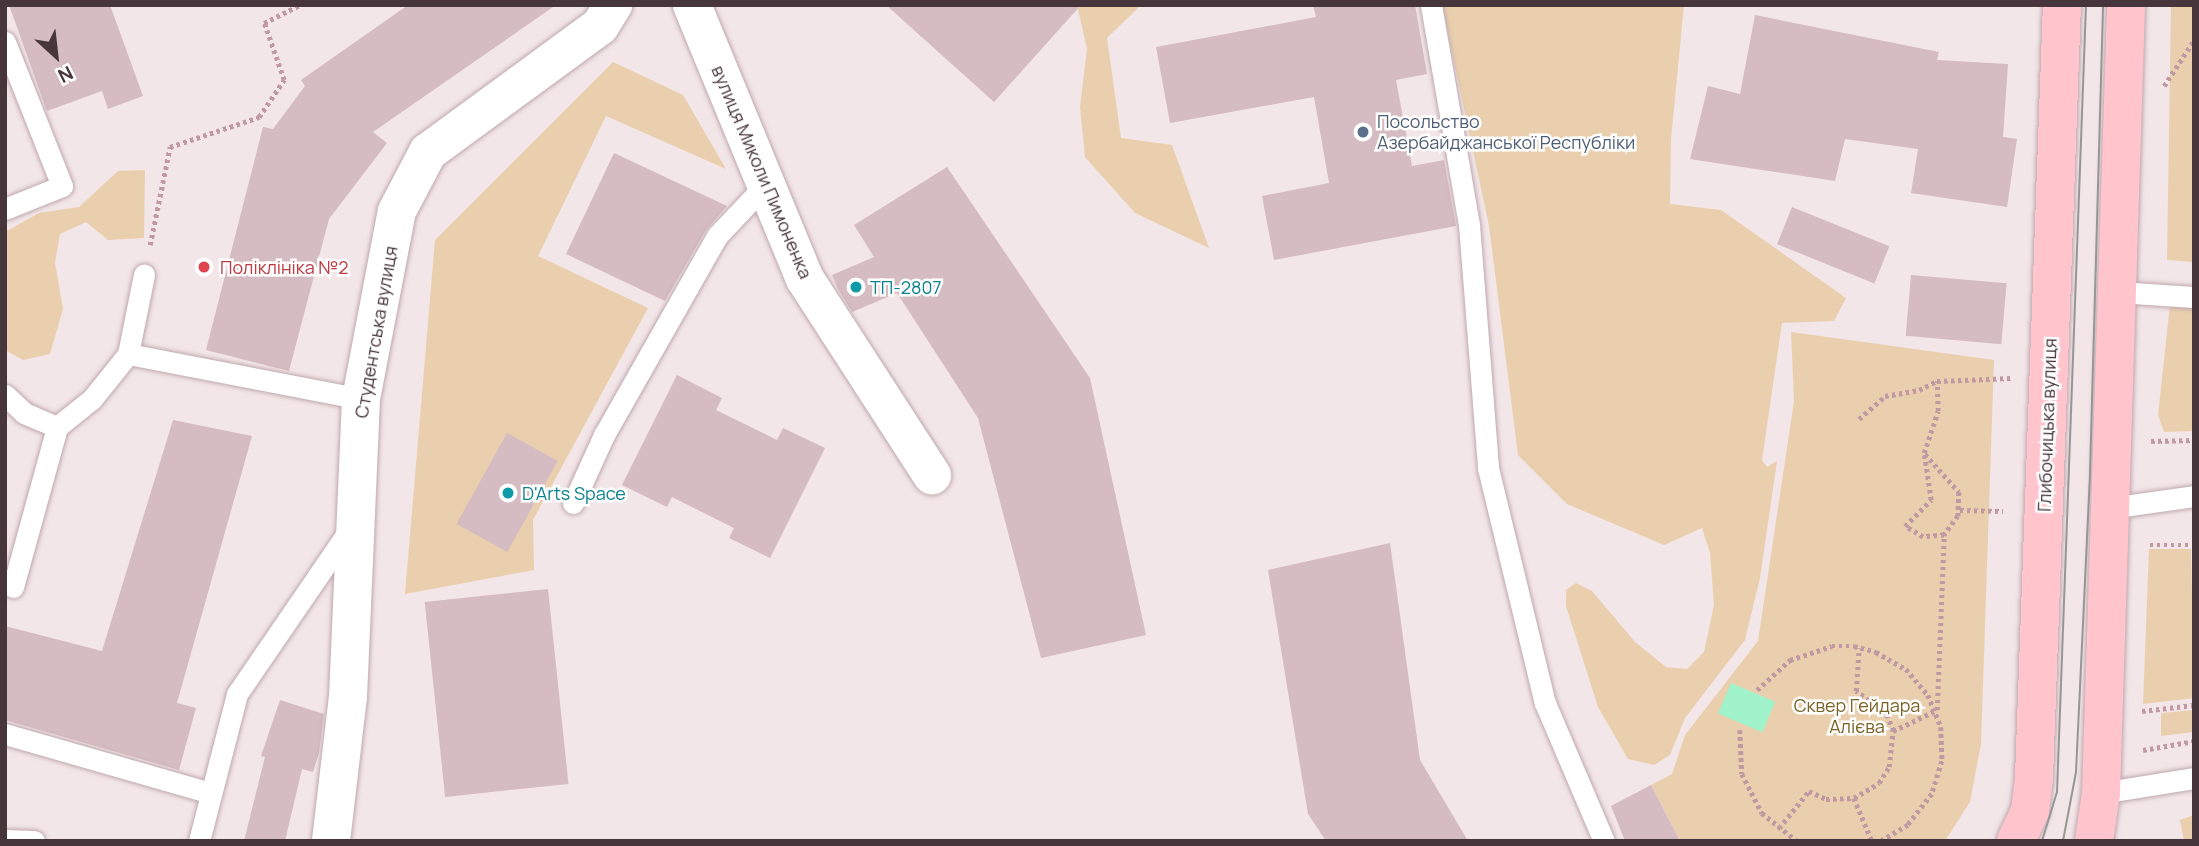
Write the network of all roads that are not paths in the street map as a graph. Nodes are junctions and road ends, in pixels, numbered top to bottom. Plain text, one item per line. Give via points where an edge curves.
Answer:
1 (613, 5) edge
2 (692, 5) edge
3 (1432, 5) edge
4 (2062, 5) edge
5 (2126, 5) edge
6 (5, 42) edge
7 (767, 183) junction
8 (5, 209) edge
9 (144, 275) road end
10 (2118, 292) junction
11 (2194, 297) edge
12 (128, 354) junction
13 (5, 394) edge
14 (361, 399) junction
15 (57, 427) junction
16 (932, 475) dead end
17 (2194, 496) edge
18 (573, 503) dead end
19 (2110, 508) junction
20 (355, 522) junction
21 (13, 587) dead end
22 (5, 734) edge
23 (2194, 778) edge
24 (211, 793) junction
25 (2101, 793) junction
26 (336, 839) edge
27 (5, 840) edge
28 (34, 841) edge
29 (199, 841) edge
30 (1604, 841) edge
31 (2016, 841) edge
32 (2094, 841) edge

1 - 14 street, Студентська вулиця via 600,26 428,152 397,211
2 - 7 street, вулиця Миколи Пимоненка
3 - 30 lane via 1469,225 1489,468 1545,703
4 - 31 main road, Глибочицька вулиця via 2034,778 2030,811
5 - 10 main road
6 - 8 lane via 62,186
7 - 16 street, вулиця Миколи Пимоненка via 805,279
7 - 18 lane via 717,236 604,435
9 - 12 lane
10 - 11 lane
10 - 19 main road
12 - 14 lane
12 - 15 lane via 92,398
13 - 15 lane via 24,413
14 - 20 street, Студентська вулиця
15 - 21 lane
17 - 19 lane
19 - 25 main road
20 - 24 lane via 237,695
20 - 26 street, Студентська вулиця
22 - 24 lane
23 - 25 lane
24 - 29 lane
25 - 32 main road
27 - 28 lane

